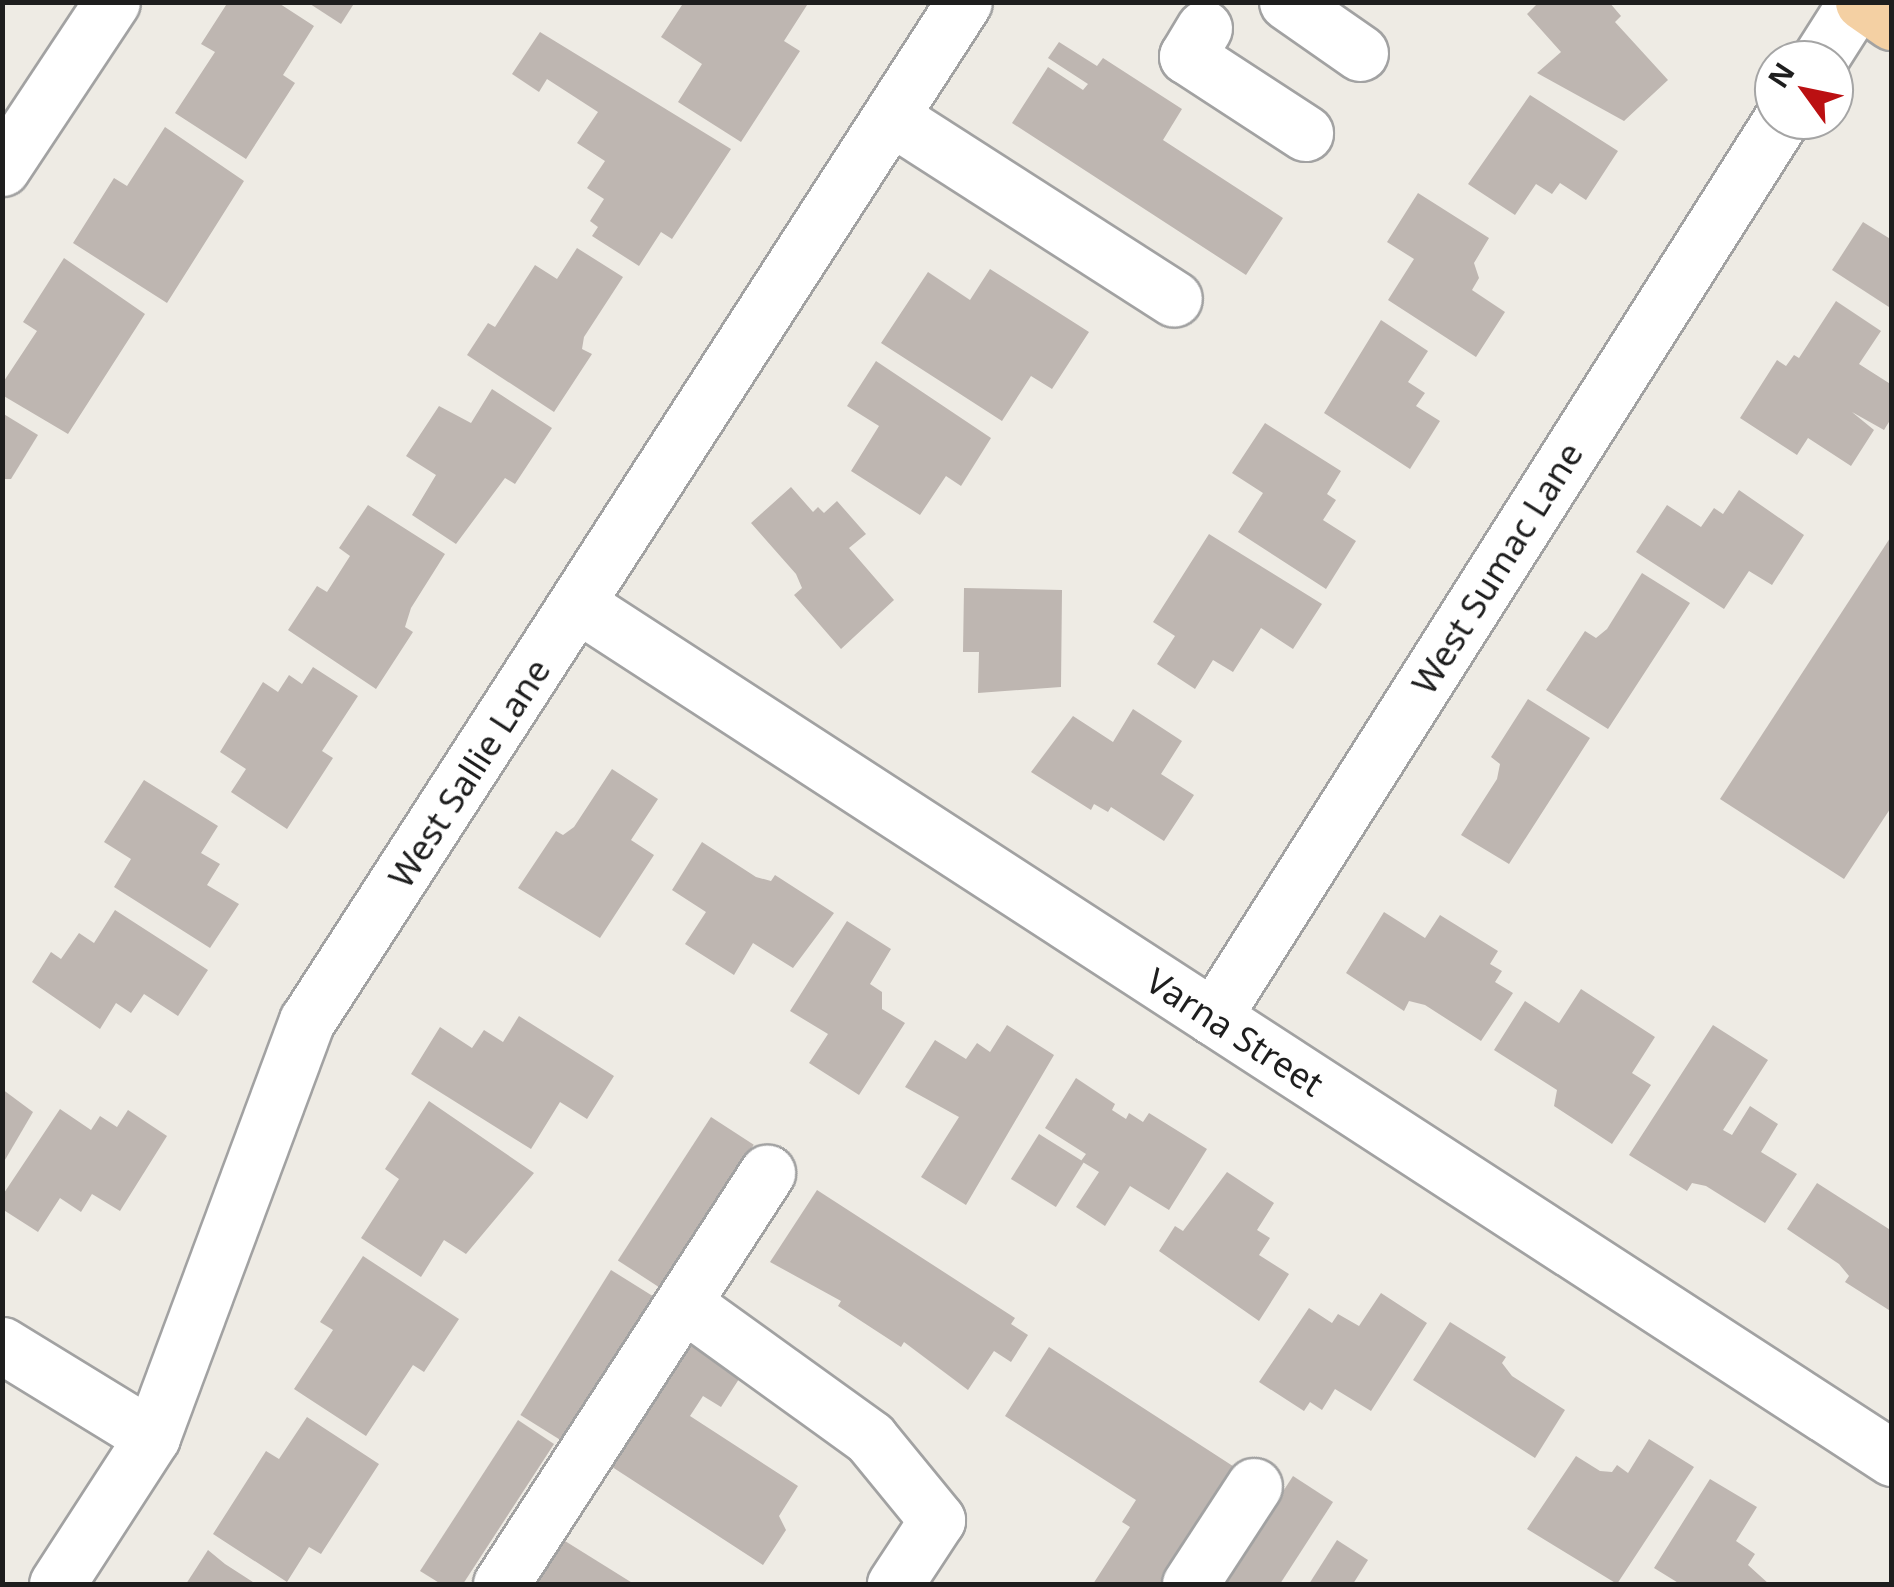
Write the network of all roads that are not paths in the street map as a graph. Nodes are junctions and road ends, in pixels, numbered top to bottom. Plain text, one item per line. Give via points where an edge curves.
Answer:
1 (112, 2) edge
2 (964, 2) edge
3 (1287, 2) edge
4 (1859, 2) edge
5 (1197, 11) edge
6 (1892, 22) edge
7 (1833, 40) edge
8 (1360, 53) dead end
9 (891, 117) junction
10 (1305, 133) dead end
11 (1768, 140) edge
12 (2, 168) edge
13 (1174, 299) dead end
14 (579, 605) junction
15 (1213, 1017) junction
16 (767, 1173) dead end
17 (683, 1303) junction
18 (2, 1345) edge
19 (152, 1437) junction
20 (1892, 1458) edge
21 (1254, 1486) dead end
22 (58, 1584) edge
23 (501, 1584) edge
24 (894, 1584) edge
25 (1190, 1584) edge

1 - 12 street
2 - 9 street, West Sallie Lane
3 - 8 street
4 - 6 main road
4 - 7 street
5 - 10 street via 1187,56
9 - 13 street
9 - 14 street, West Sallie Lane
11 - 15 street, West Sumac Lane
14 - 15 street, Varna Street
14 - 19 street, West Sallie Lane via 307,1021
15 - 20 street, Varna Street
16 - 17 street
17 - 23 street
17 - 24 street via 870,1438 937,1520
18 - 19 street
19 - 22 street, West Sallie Lane
21 - 25 street

